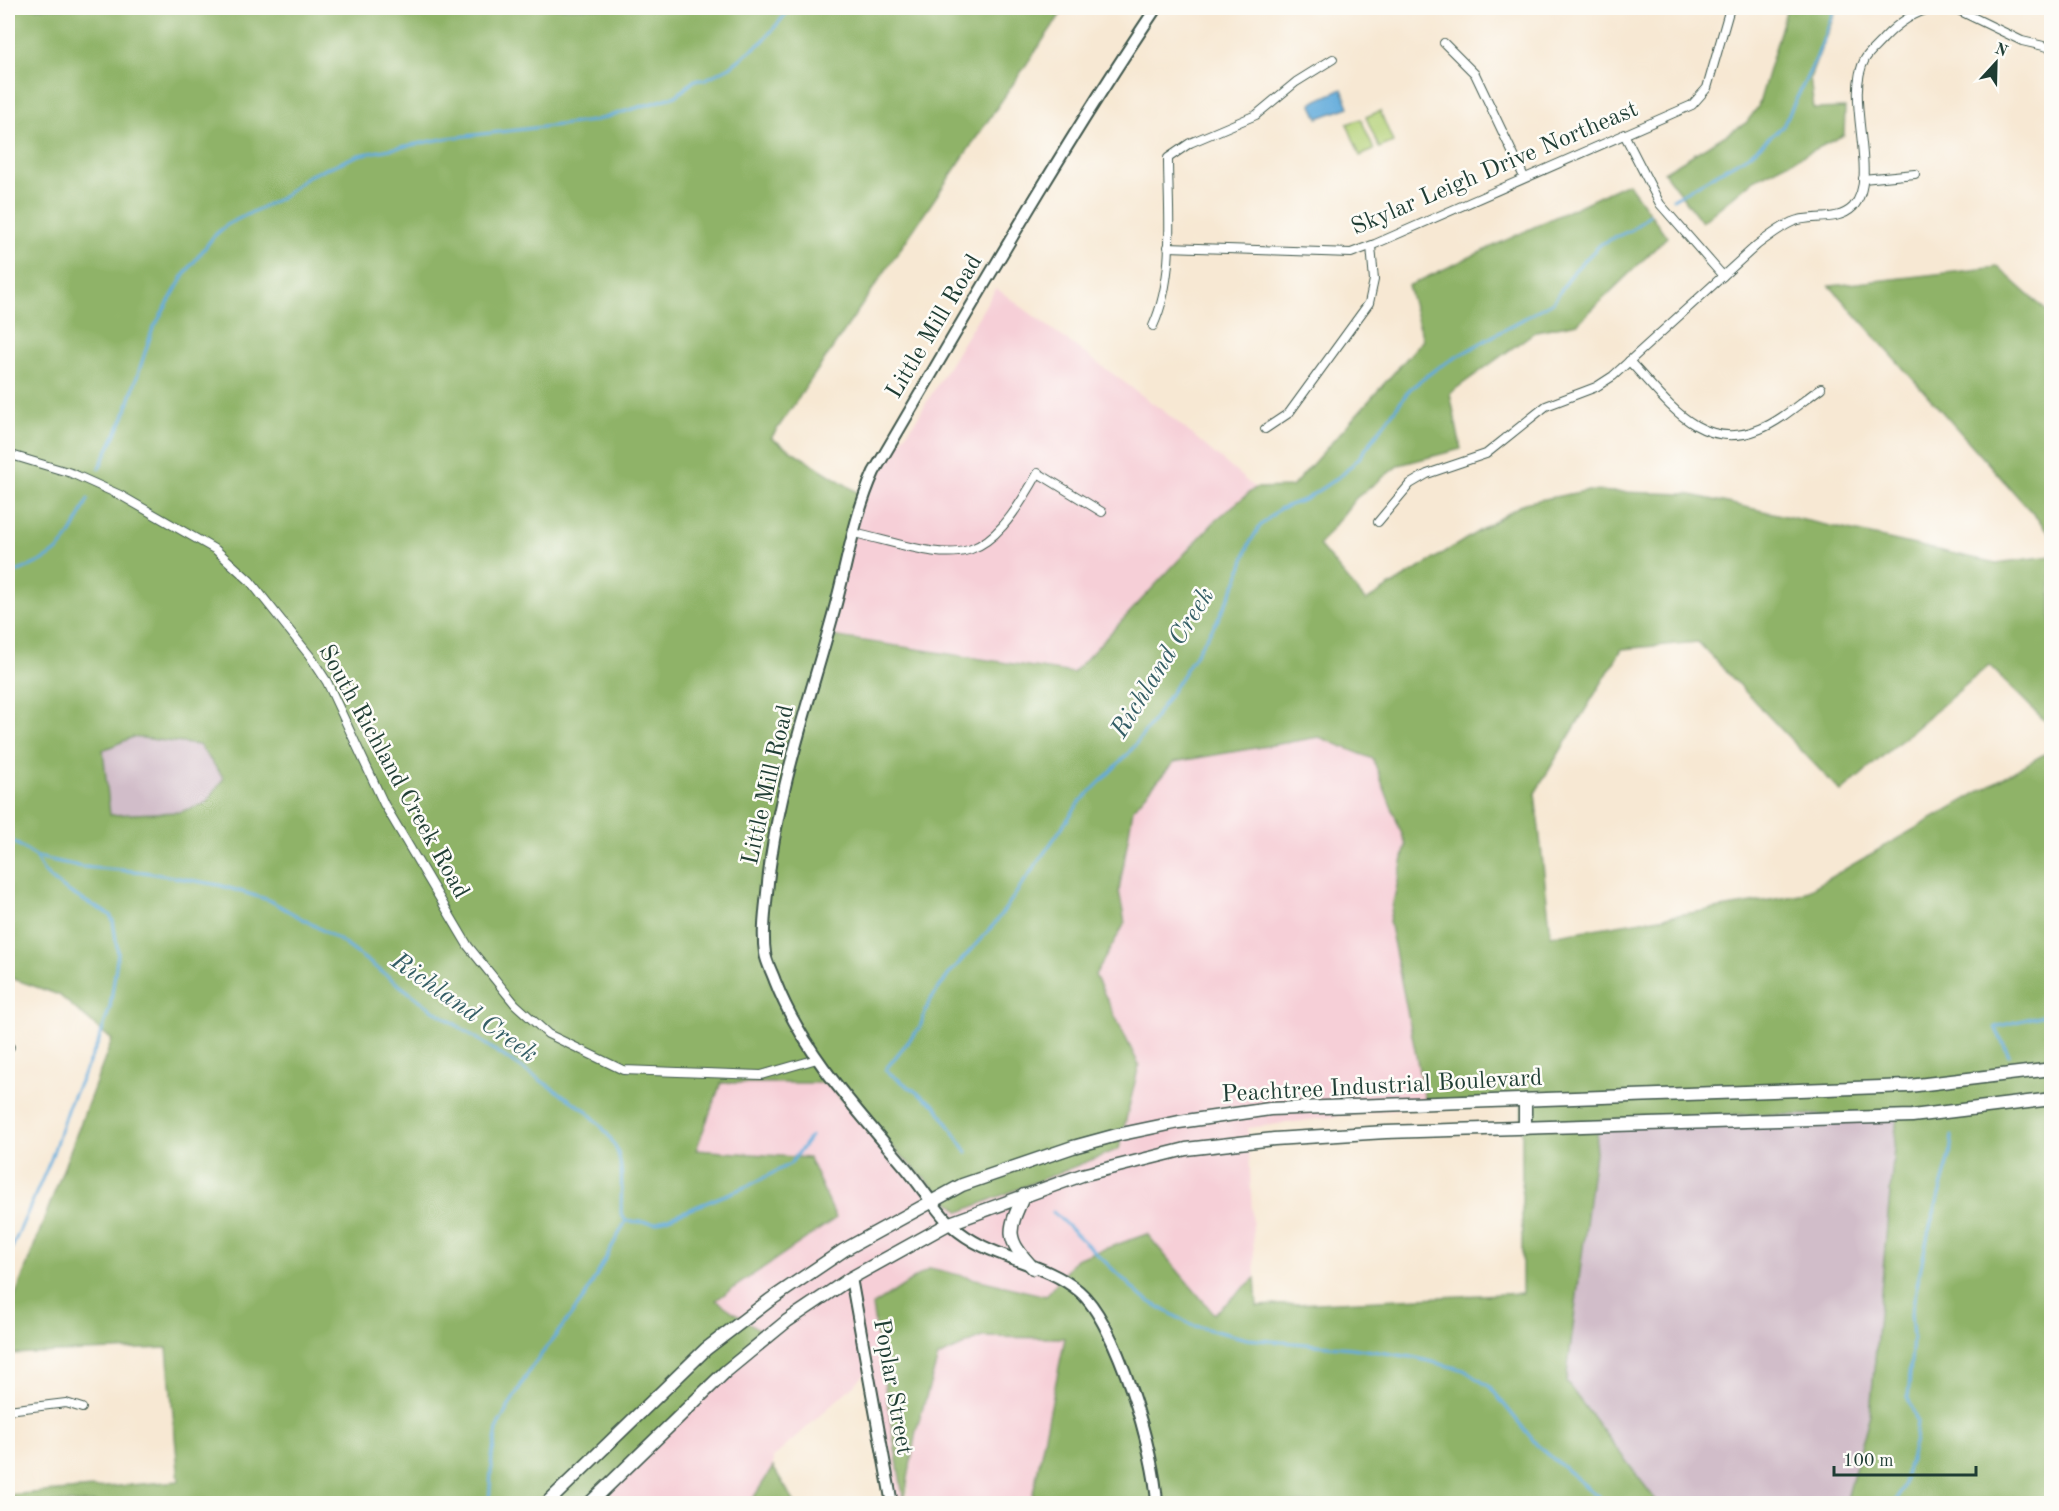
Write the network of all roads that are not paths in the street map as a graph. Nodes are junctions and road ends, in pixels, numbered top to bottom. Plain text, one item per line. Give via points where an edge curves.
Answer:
1 (1156, 8) edge
2 (1731, 8) edge
3 (1933, 8) edge
4 (1954, 8) edge
5 (1444, 43) dead end
6 (2052, 48) edge
7 (1334, 59) dead end
8 (1624, 134) junction
9 (1915, 174) dead end
10 (1524, 177) junction
11 (1863, 179) junction
12 (1371, 246) junction
13 (1168, 247) junction
14 (1722, 276) junction
15 (1153, 326) dead end
16 (1629, 361) junction
17 (1821, 388) dead end
18 (1265, 429) dead end
19 (8, 454) edge
20 (1102, 512) dead end
21 (1378, 522) dead end
22 (854, 533) junction
23 (817, 1059) junction
24 (2052, 1069) edge
25 (2052, 1099) edge
26 (1525, 1100) junction
27 (1525, 1128) junction
28 (1024, 1195) junction
29 (933, 1201) junction
30 (950, 1223) junction
31 (1034, 1268) junction
32 (850, 1278) junction
33 (82, 1408) dead end
34 (8, 1410) edge
35 (546, 1503) edge
36 (589, 1503) edge
37 (892, 1503) edge
38 (1157, 1503) edge

1 - 22 street, Little Mill Road via 1101,89 874,472 860,503
2 - 8 street, Skylar Leigh Drive Northeast via 1707,88 1692,105
3 - 11 street via 1918,12 1892,30 1865,59 1858,82
4 - 6 street via 2022,41
5 - 10 street via 1475,74
7 - 13 street via 1296,82 1256,115 1190,143 1168,158
8 - 10 street, Skylar Leigh Drive Northeast
8 - 14 street via 1660,204
9 - 11 street
10 - 12 street, Skylar Leigh Drive Northeast
11 - 14 street via 1863,189 1852,207 1836,216 1793,221 1757,245
12 - 13 street, Skylar Leigh Drive Northeast via 1351,253
12 - 18 street via 1374,280 1369,303 1289,413
13 - 15 street via 1162,305
14 - 16 street
16 - 17 street via 1690,425 1708,433 1734,436 1761,429
16 - 21 street via 1596,387 1546,406 1486,454 1427,474 1410,484
19 - 23 street, South Richland Creek Road via 71,473 120,495 216,550 250,581 327,682 384,804 468,946 515,1004 548,1034 623,1070 761,1075
20 - 22 street via 1038,473 1009,521 984,544 969,550 938,553
22 - 23 street, Little Mill Road via 785,787 769,865 765,914 765,954 788,1015
23 - 29 street, Little Mill Road
24 - 26 main road, Peachtree Industrial Boulevard via 1910,1086
25 - 27 main road, Peachtree Industrial Boulevard via 1912,1116
26 - 27 main road
26 - 29 main road, Peachtree Industrial Boulevard via 1270,1109 1179,1122 1074,1147 962,1185
27 - 28 main road, Peachtree Industrial Boulevard via 1386,1132 1186,1149 1082,1175
28 - 30 main road, Peachtree Industrial Boulevard
28 - 31 main road via 1011,1223 1014,1248
29 - 30 street, Little Mill Road
29 - 35 main road, Peachtree Industrial Boulevard via 844,1250 706,1349
30 - 31 street, Little Mill Road via 976,1245
30 - 32 main road, Peachtree Industrial Boulevard
31 - 38 street, Little Mill Road via 1079,1291 1104,1321 1119,1354 1141,1427
32 - 36 main road, Peachtree Industrial Boulevard via 725,1372
32 - 37 street, Poplar Street
33 - 34 street via 66,1403

